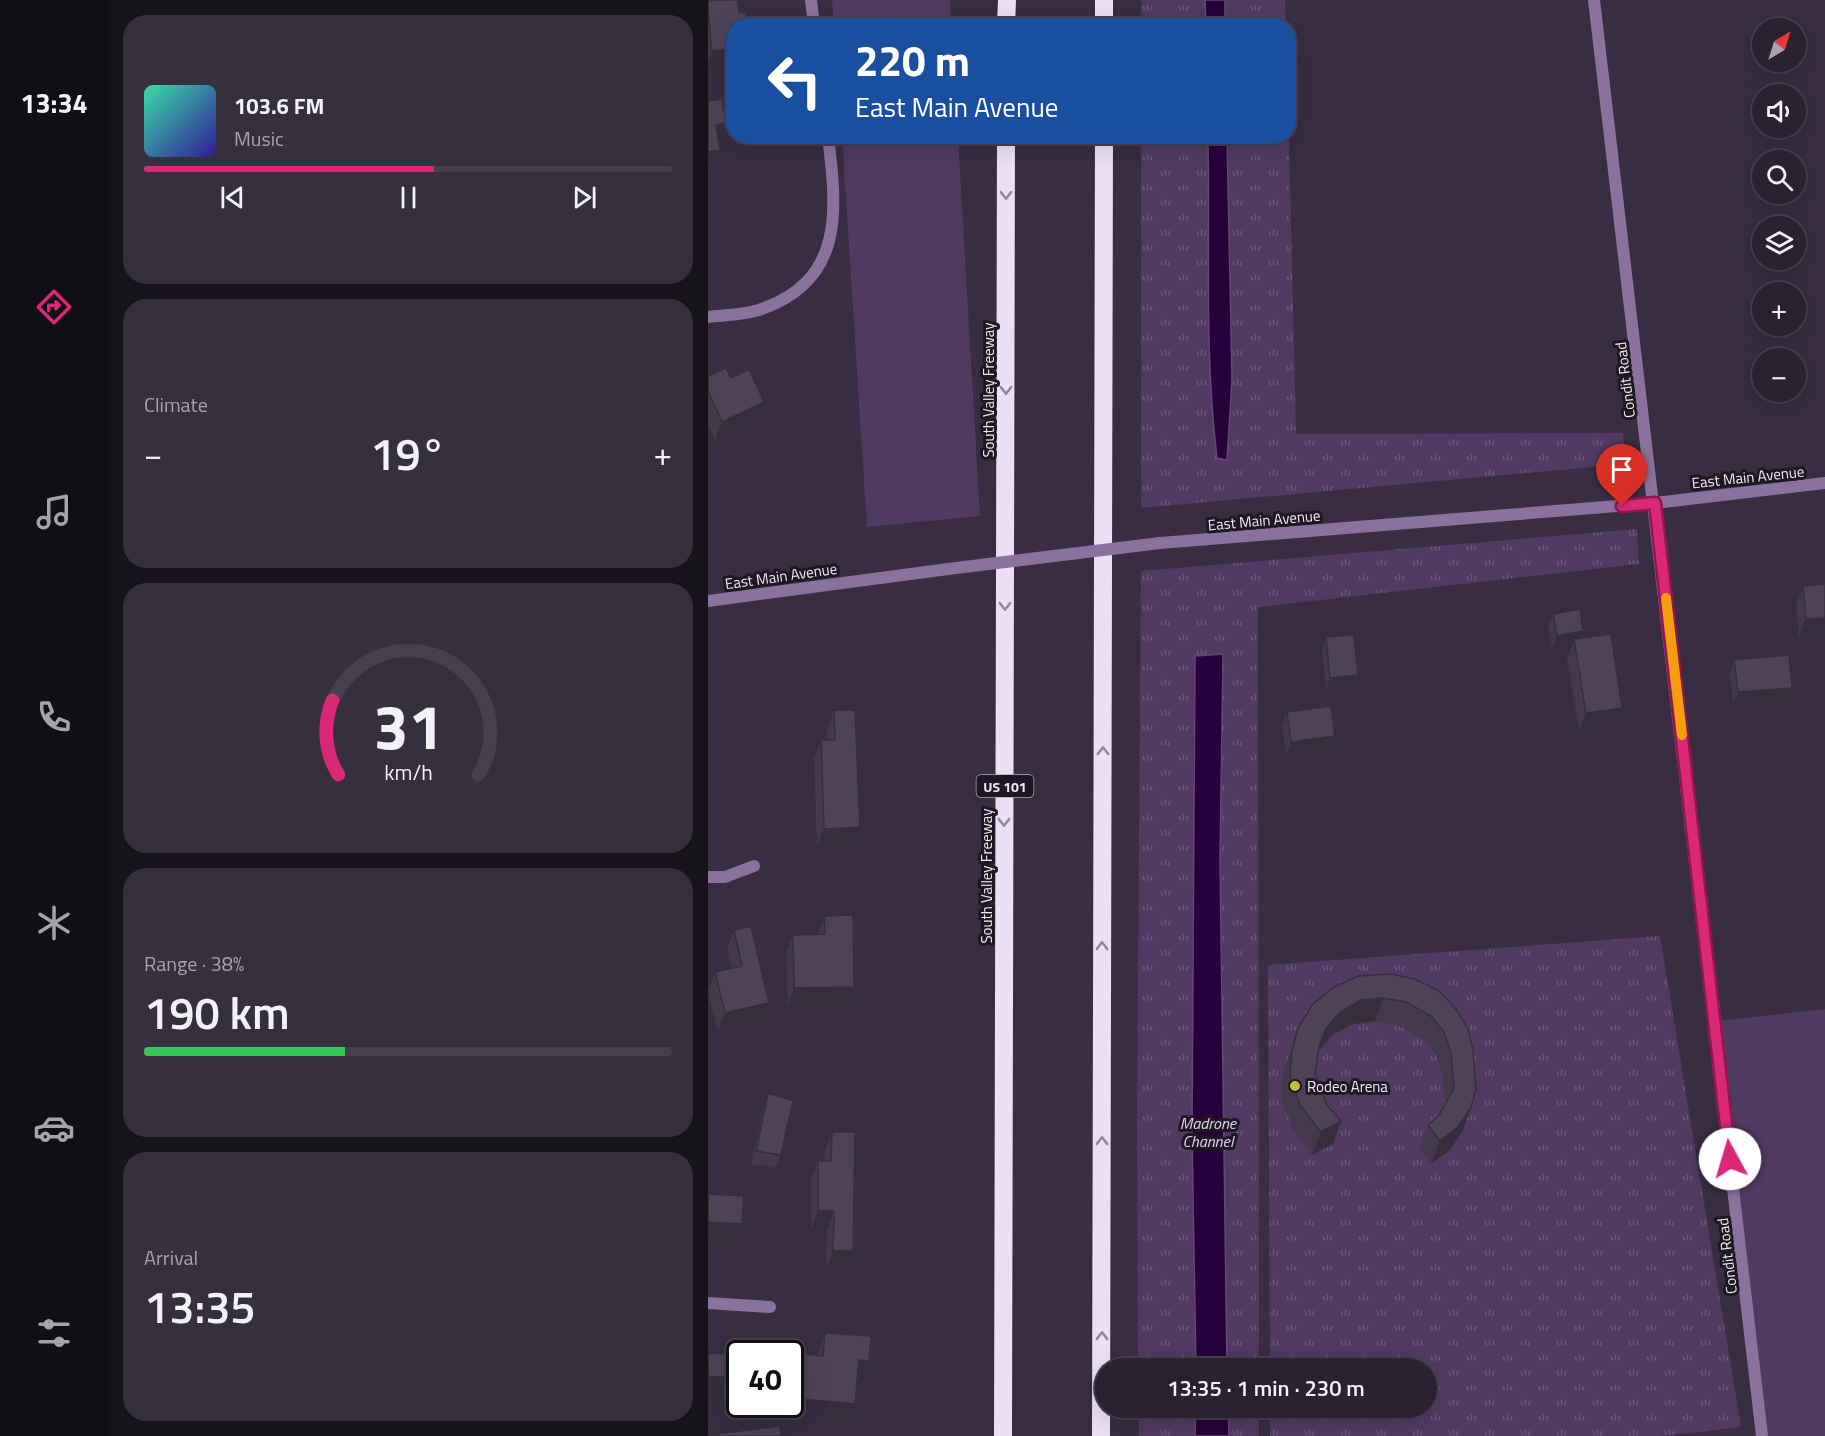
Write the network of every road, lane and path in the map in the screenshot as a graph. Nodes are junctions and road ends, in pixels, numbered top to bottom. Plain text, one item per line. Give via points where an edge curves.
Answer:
1 (811, 0) edge
2 (1006, 0) edge
3 (1104, 0) edge
4 (1594, 0) edge
5 (813, 18) edge
6 (1006, 18) edge
7 (1104, 18) edge
8 (829, 144) edge
9 (1006, 144) edge
10 (1104, 144) edge
11 (708, 317) edge
12 (1825, 483) edge
13 (1655, 503) junction
14 (708, 601) edge
15 (754, 866) dead end
16 (708, 877) edge
17 (708, 1303) edge
18 (770, 1307) dead end
19 (1003, 1436) edge
20 (1101, 1436) edge
21 (1762, 1436) edge

1 - 5 street
2 - 6 highway
3 - 7 highway
4 - 13 street, Condit Road
8 - 11 street via 836,204 830,238 815,272 792,296 757,311
9 -> 19 highway, South Valley Freeway / US 101
20 -> 10 highway
12 - 13 street, East Main Avenue
13 - 14 street, East Main Avenue, bridge via 1160,543
13 - 21 street, Condit Road
15 - 16 street via 725,877
17 - 18 street

